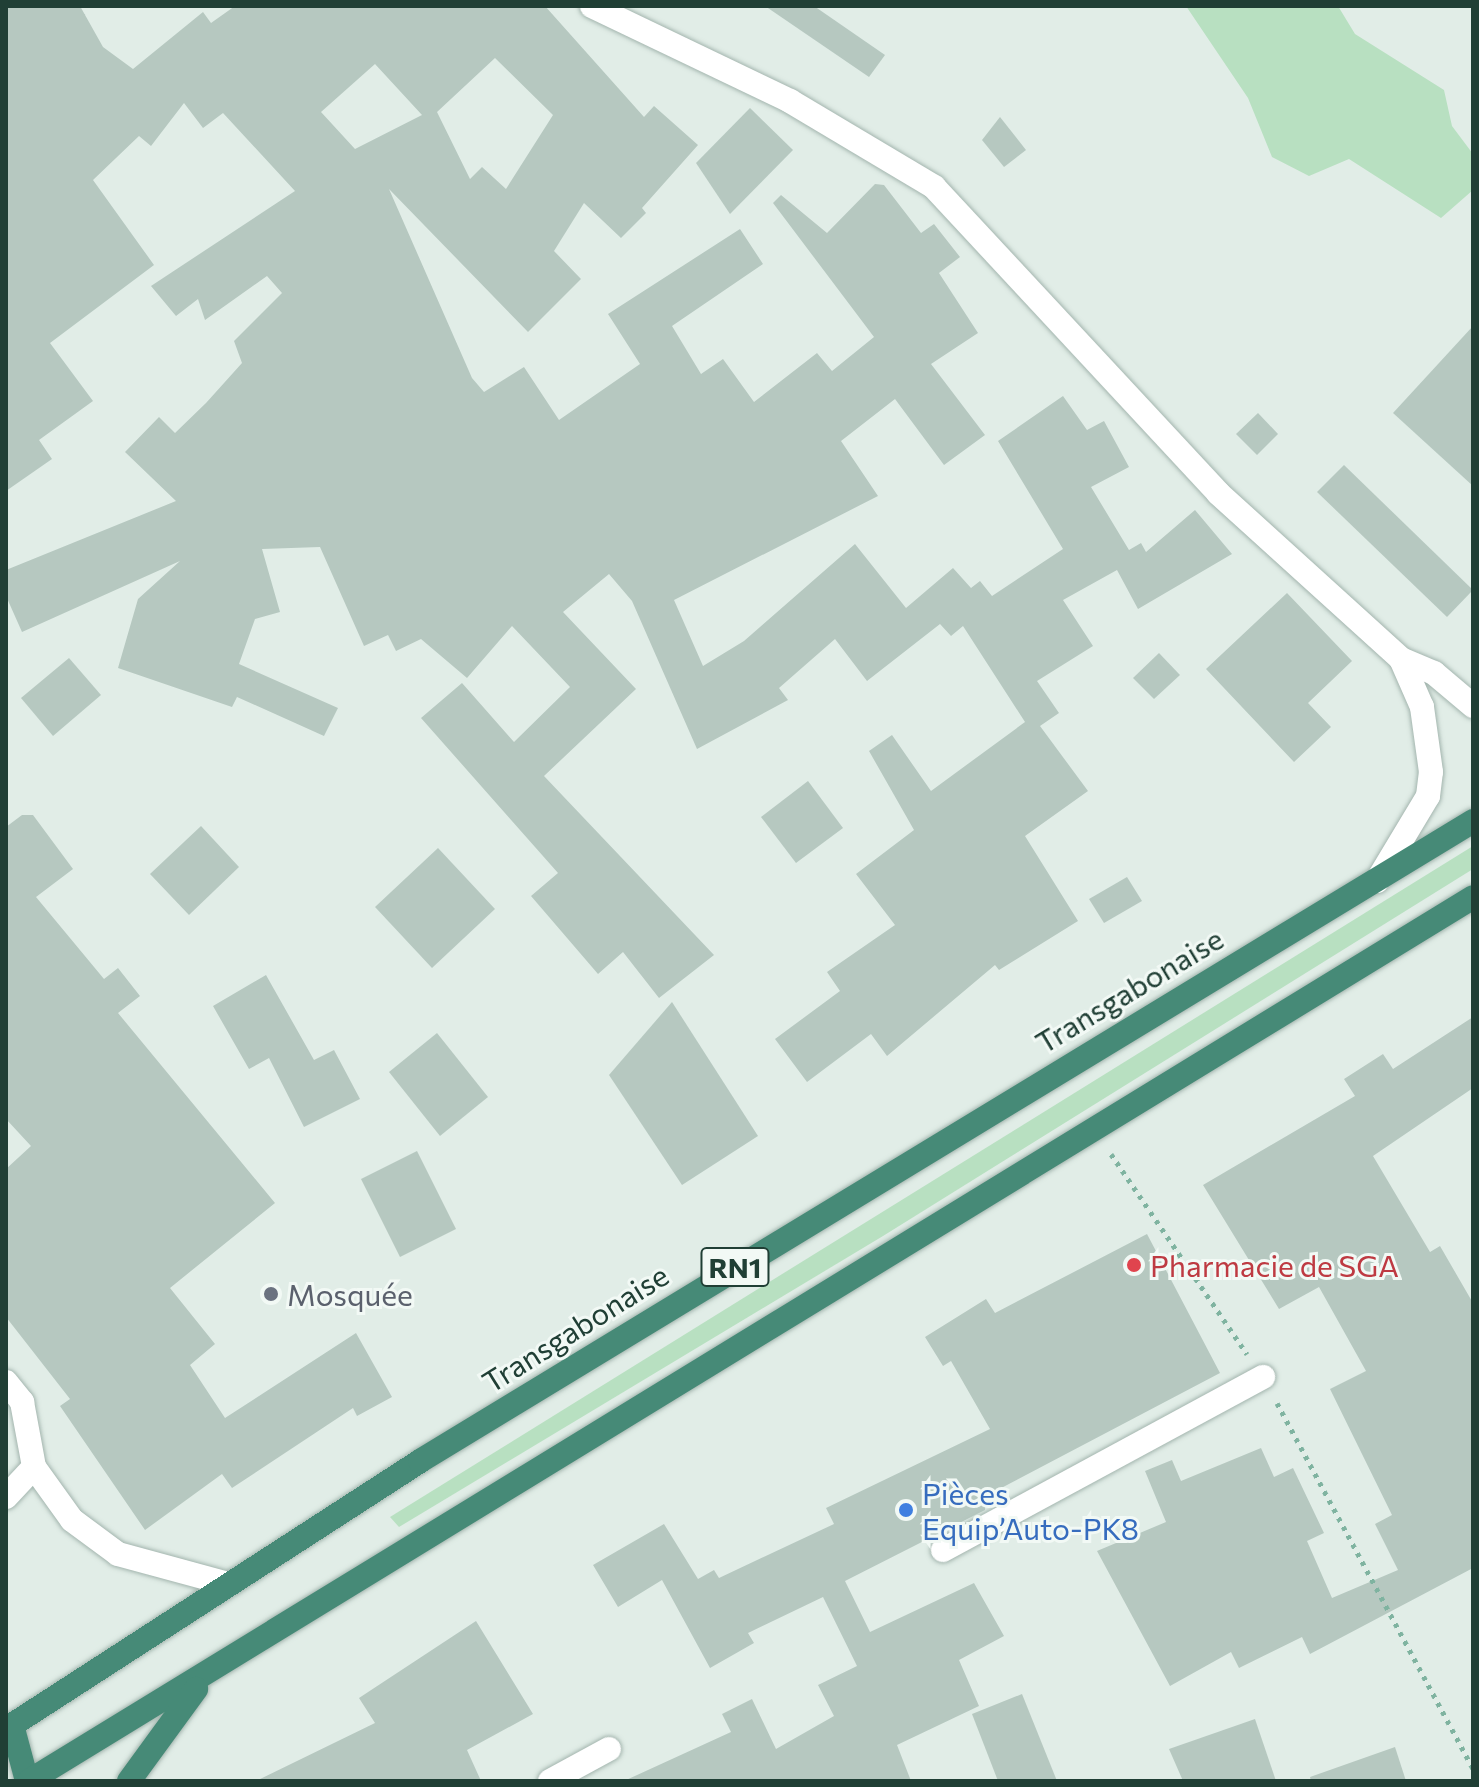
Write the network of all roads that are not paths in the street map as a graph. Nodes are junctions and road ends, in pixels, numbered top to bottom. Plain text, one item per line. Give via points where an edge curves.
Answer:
1 (592, 6) edge
2 (1401, 659) junction
3 (1473, 706) edge
4 (1473, 821) edge
5 (1377, 881) junction
6 (1473, 897) edge
7 (1263, 1377) road end
8 (6, 1382) edge
9 (34, 1467) junction
10 (6, 1497) edge
11 (943, 1550) dead end
12 (225, 1583) junction
13 (202, 1680) junction
14 (9, 1727) edge
15 (609, 1749) dead end
16 (28, 1781) edge
17 (129, 1781) edge
18 (550, 1781) edge

1 - 2 street via 790,101 934,187 975,222 1143,418
2 - 3 street via 1434,673
2 - 5 street via 1422,707 1431,772 1428,796
4 - 5 highway, Transgabonaise / RN1
5 - 12 highway, Transgabonaise / RN1
6 - 13 highway, RN1
7 - 11 street
8 - 9 street via 22,1402
9 - 10 street
9 - 12 street via 72,1520 118,1554
12 - 14 highway, Transgabonaise / RN1
13 - 16 highway, RN1
13 - 17 highway
14 - 16 highway
15 - 18 street

